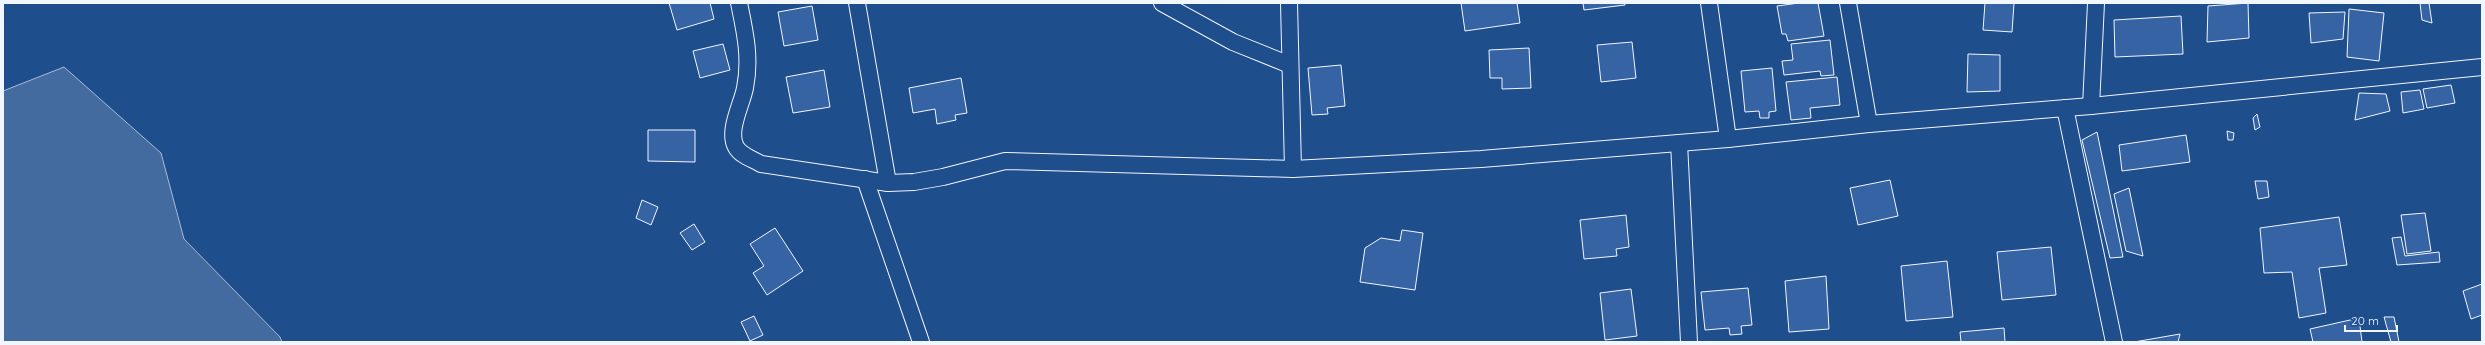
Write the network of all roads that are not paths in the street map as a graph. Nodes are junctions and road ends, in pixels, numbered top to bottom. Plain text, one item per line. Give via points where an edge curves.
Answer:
1 (739, 3) edge
2 (857, 3) edge
3 (1162, 3) edge
4 (1289, 3) edge
5 (1709, 3) edge
6 (1848, 3) edge
7 (2096, 3) edge
8 (1290, 65) junction
9 (2482, 68) edge
10 (2091, 106) junction
11 (2065, 108) junction
12 (1869, 124) junction
13 (1728, 139) junction
14 (1679, 143) junction
15 (1293, 169) junction
16 (865, 179) junction
17 (888, 182) junction
18 (921, 342) edge
19 (1689, 342) edge
20 (2114, 342) edge

1 - 16 street via 748,47 748,69 733,131 736,146 745,156 761,164
2 - 17 street
3 - 8 street via 1233,42
4 - 8 street
5 - 13 street
6 - 12 street
7 - 10 street
8 - 15 street
9 - 10 street
10 - 11 street
11 - 12 street
11 - 20 street
12 - 13 street
13 - 14 street
14 - 15 street via 1481,159
14 - 19 street
15 - 17 street via 1005,161 943,177 914,182
16 - 17 street
16 - 18 street

